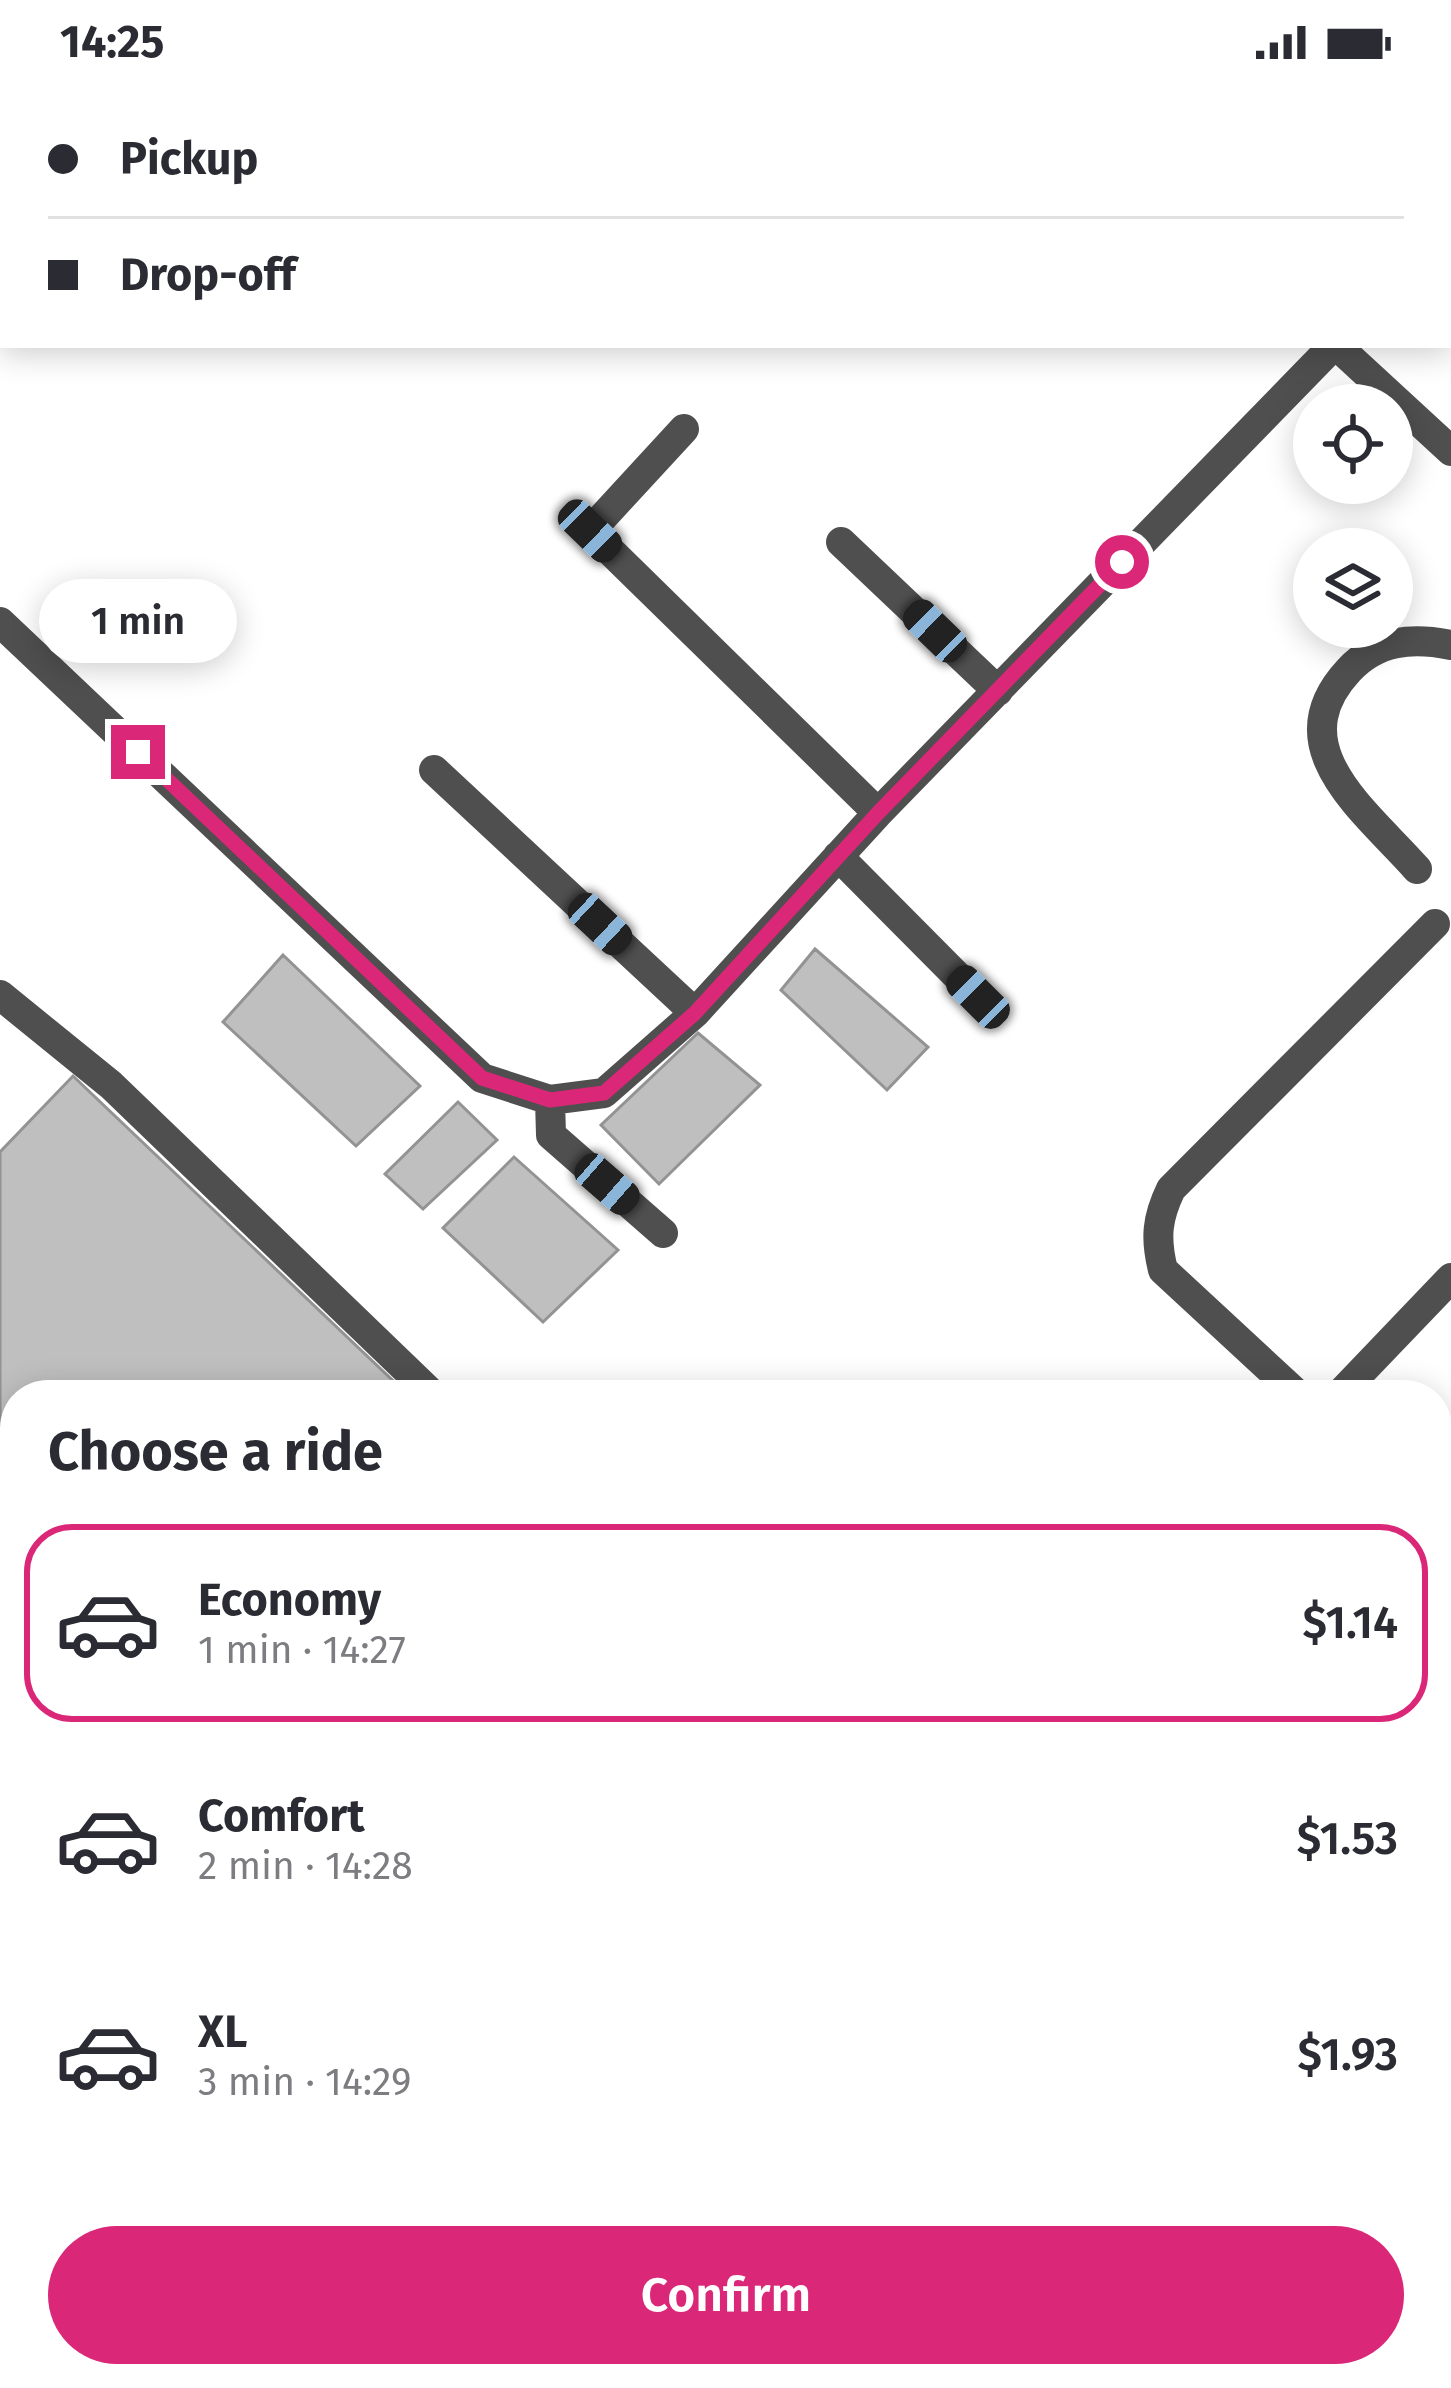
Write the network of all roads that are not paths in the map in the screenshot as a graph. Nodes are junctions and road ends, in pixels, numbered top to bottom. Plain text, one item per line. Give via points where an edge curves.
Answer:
1 (1332, 348) edge
2 (1338, 348) edge
3 (684, 430) dead end
4 (1451, 451) edge
5 (841, 542) dead end
6 (0, 622) edge
7 (1451, 645) edge
8 (998, 691) junction
9 (434, 770) dead end
10 (878, 813) junction
11 (838, 856) junction
12 (1417, 868) dead end
13 (1435, 924) dead end
14 (0, 995) edge
15 (978, 997) dead end
16 (695, 1013) junction
17 (550, 1100) junction
18 (663, 1233) dead end
19 (1451, 1278) edge
20 (418, 1380) edge
21 (1282, 1380) edge
22 (1353, 1380) edge

1 - 8 street
2 - 4 street
3 - 10 street via 590,531
5 - 8 street
6 - 17 street via 482,1078
7 - 12 street via 1404,641 1362,656 1324,700 1319,723 1332,774
8 - 10 street
9 - 16 street
10 - 11 street
11 - 15 street
11 - 16 street
13 - 21 street via 1172,1189 1160,1212 1162,1270
14 - 20 street via 111,1085
16 - 17 street via 604,1093
17 - 18 street via 551,1135
19 - 22 street

